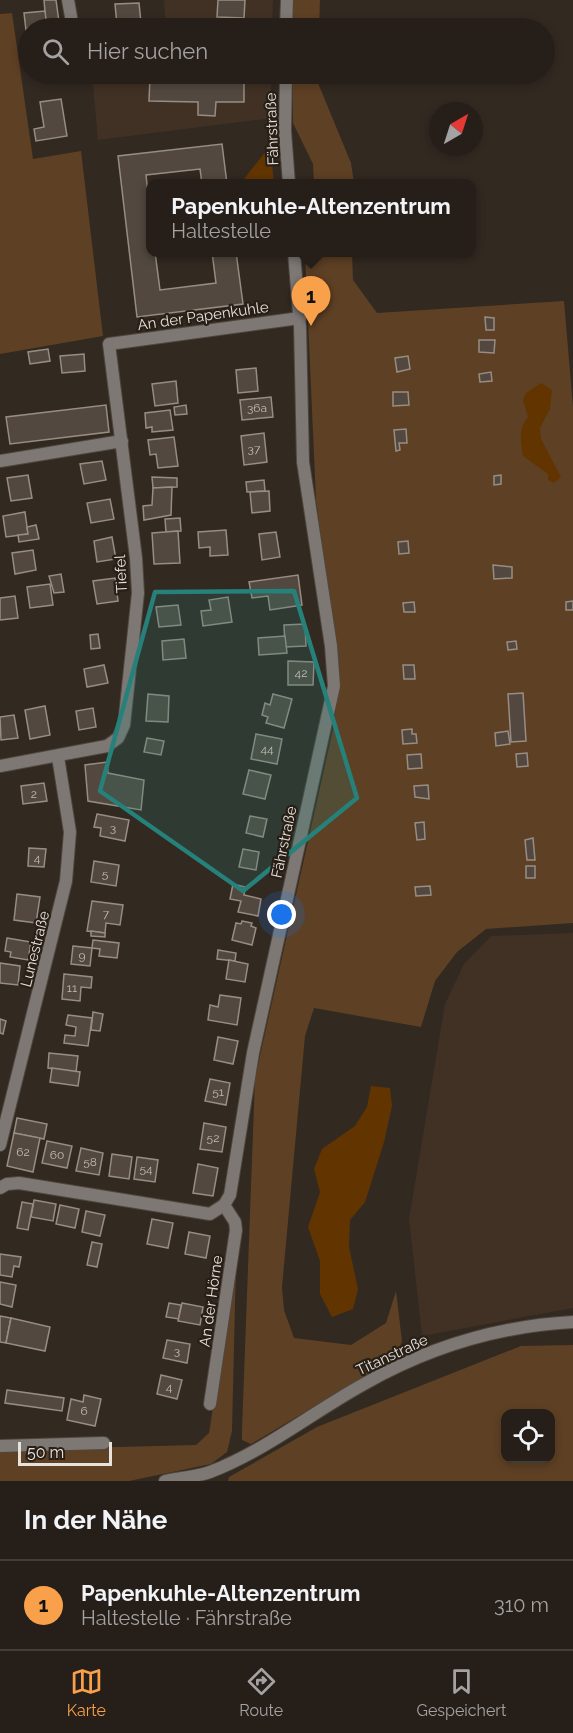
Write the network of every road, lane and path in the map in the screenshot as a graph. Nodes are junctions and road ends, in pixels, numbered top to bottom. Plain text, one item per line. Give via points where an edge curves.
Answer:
1 (68, 0) edge
2 (287, 0) edge
3 (71, 18) edge
4 (286, 18) edge
5 (286, 84) edge
6 (289, 179) edge
7 (294, 257) edge
8 (300, 318) junction
9 (109, 344) joint
10 (122, 441) junction
11 (0, 461) edge
12 (58, 757) junction
13 (0, 766) edge
14 (0, 1145) edge
15 (0, 1188) edge
16 (224, 1205) junction
17 (573, 1322) edge
18 (210, 1404) dead end
19 (104, 1443) dead end
20 (0, 1446) edge
21 (165, 1481) edge

1 - 3 street
2 - 4 street
5 - 6 street, Fährstraße
7 - 8 street, Fährstraße
8 - 9 street, An der Papenkuhle
8 - 16 street, Fährstraße via 303,462 334,686 253,1053 230,1195
9 - 10 street, Tiefel
10 - 11 street
10 - 12 street, Tiefel via 138,593 124,725 118,738 106,746
12 - 13 street, Tiefel
12 - 14 street, Lunestraße via 70,832 66,881
15 - 16 street via 19,1183 210,1214
16 - 18 street, An der Hörne via 236,1230
17 - 21 street, Titanstraße via 500,1331 411,1359 208,1473
19 - 20 street

